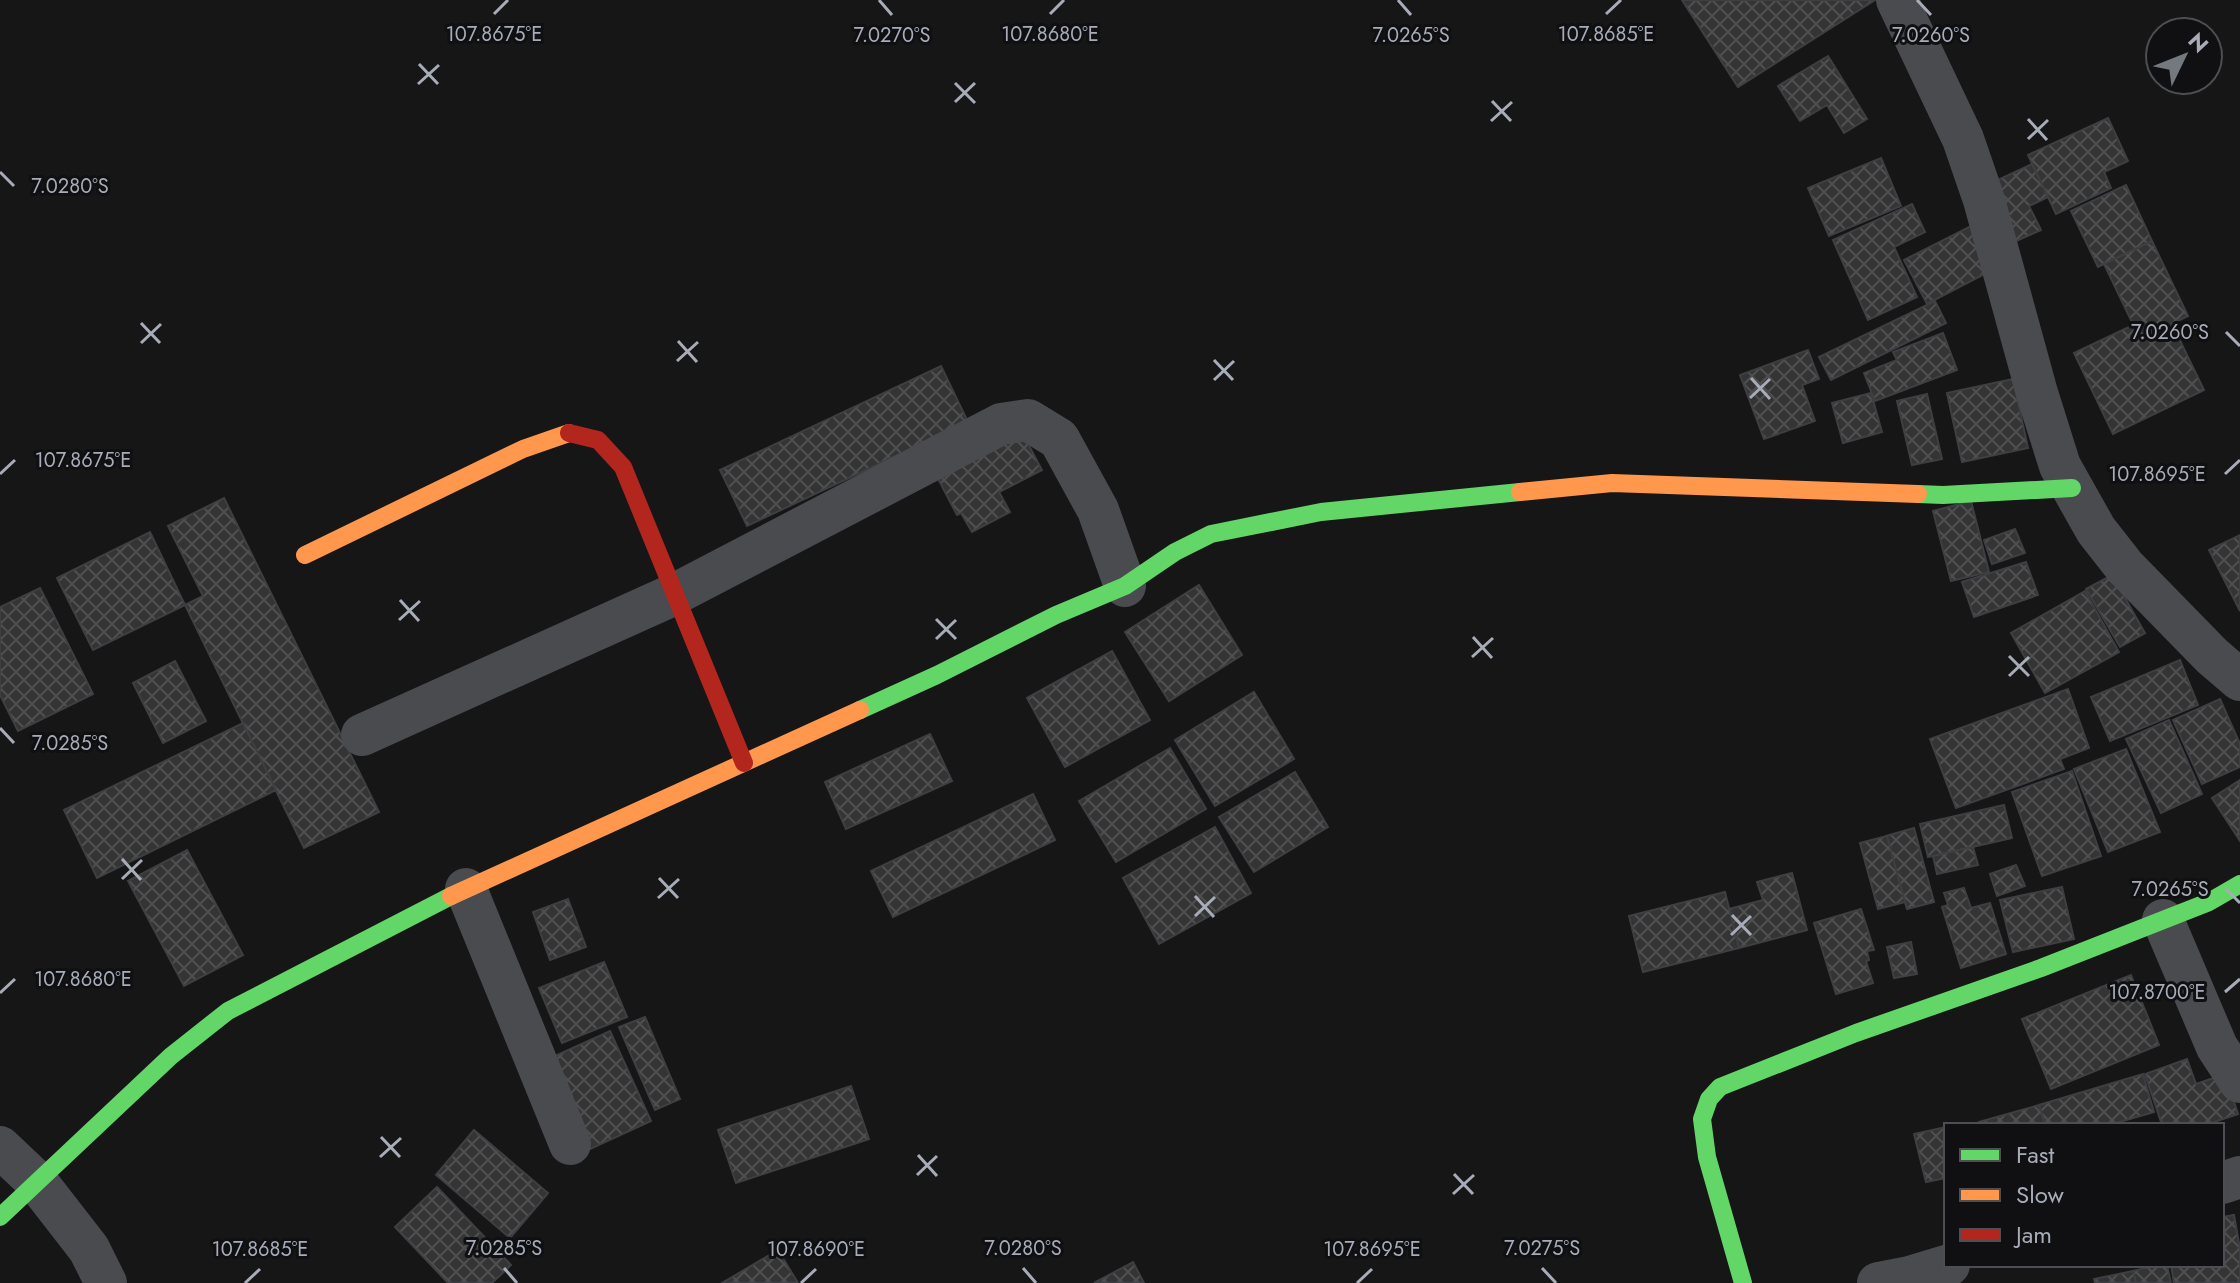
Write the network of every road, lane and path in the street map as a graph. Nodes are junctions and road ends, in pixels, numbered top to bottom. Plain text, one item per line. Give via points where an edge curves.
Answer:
1 (1897, 0) edge
2 (2072, 488) junction
3 (305, 555) dead end
4 (1125, 586) junction
5 (675, 594) junction
6 (2240, 680) edge
7 (362, 735) dead end
8 (744, 763) junction
9 (2240, 884) edge
10 (466, 889) junction
11 (2163, 920) junction
12 (2240, 1082) edge
13 (570, 1144) dead end
14 (0, 1147) edge
15 (37, 1182) junction
16 (0, 1217) edge
17 (1944, 1266) edge
18 (106, 1283) edge
19 (1743, 1283) edge
20 (1878, 1283) edge

1 - 2 street via 1963,139 2040,405
2 - 4 street via 1943,495 1612,483 1321,512 1211,534
2 - 6 street via 2125,567
3 - 5 street via 523,449 570,433 598,440 623,467
4 - 5 street via 1098,510 1059,439 1028,420 1001,424
4 - 8 street
5 - 7 street
5 - 8 street
8 - 10 street
9 - 11 street
10 - 13 street
10 - 15 street via 228,1011 171,1056
11 - 12 street via 2217,1047
11 - 19 street via 1720,1087 1702,1119 1707,1157
14 - 15 street
15 - 16 street
15 - 18 street via 89,1249
17 - 20 street

